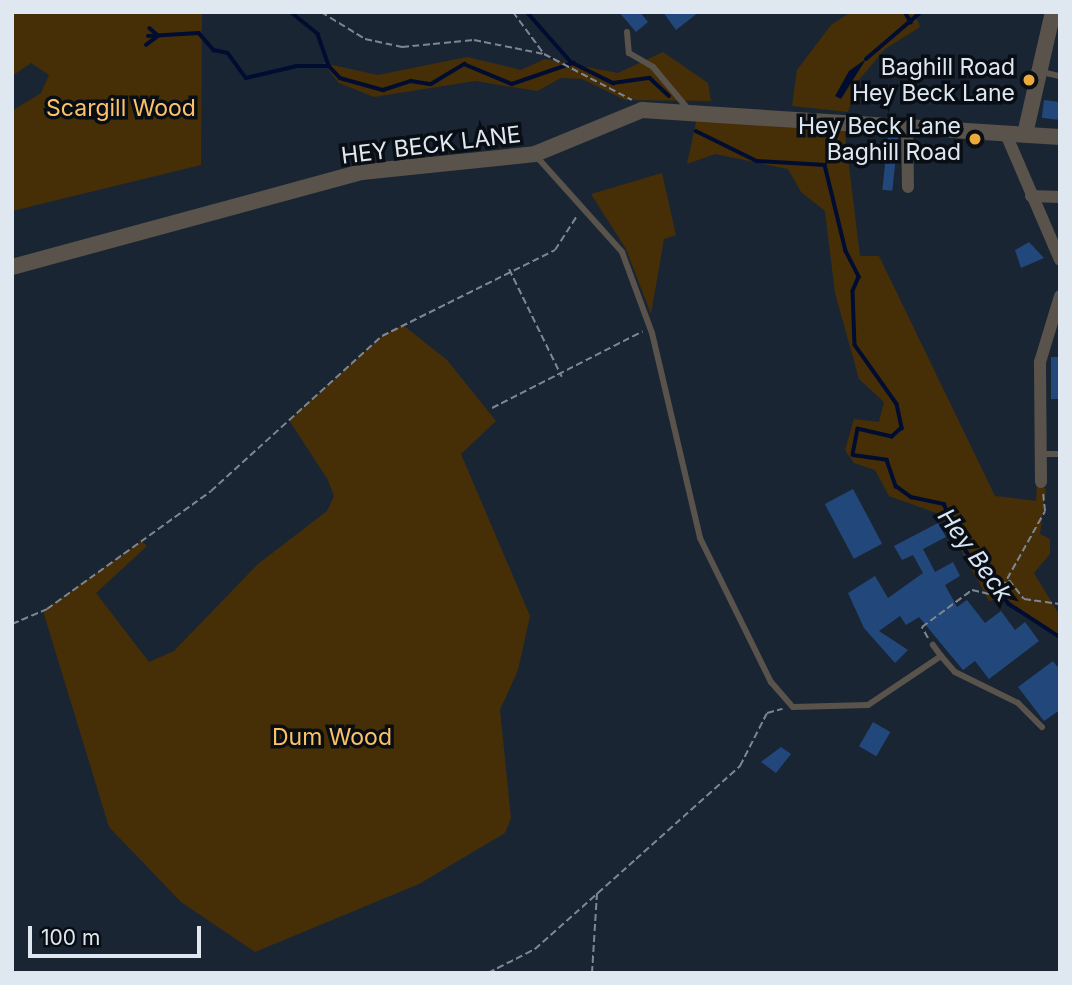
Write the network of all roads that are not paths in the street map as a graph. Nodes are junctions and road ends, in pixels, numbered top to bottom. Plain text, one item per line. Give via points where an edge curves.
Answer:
1 (1053, 12) edge
2 (627, 32) dead end
3 (1040, 72) junction
4 (1060, 76) edge
5 (690, 110) junction
6 (907, 124) junction
7 (1005, 132) junction
8 (1025, 134) junction
9 (1060, 137) edge
10 (535, 154) junction
11 (908, 187) dead end
12 (1031, 195) junction
13 (1060, 197) edge
14 (1060, 260) edge
15 (12, 267) edge
16 (1059, 299) edge
17 (1041, 454) junction
18 (1060, 454) edge
19 (1041, 482) road end
20 (933, 645) road end
21 (941, 656) junction
22 (1042, 727) dead end

1 - 3 street
2 - 5 lane via 629,53 653,67
3 - 4 lane
3 - 8 street
5 - 6 street, HEY BECK LANE
5 - 10 street, HEY BECK LANE via 642,110
6 - 7 street, HEY BECK LANE
6 - 11 street
7 - 8 street, HEY BECK LANE
7 - 12 street
8 - 9 street, HEY BECK LANE
10 - 15 street, HEY BECK LANE via 362,172
10 - 21 lane via 574,204 622,252 650,327 700,538 771,682 793,707 868,705
12 - 13 street
12 - 14 street
16 - 17 street via 1040,362
17 - 18 lane
17 - 19 street
20 - 21 lane
21 - 22 lane via 955,672 1000,691

